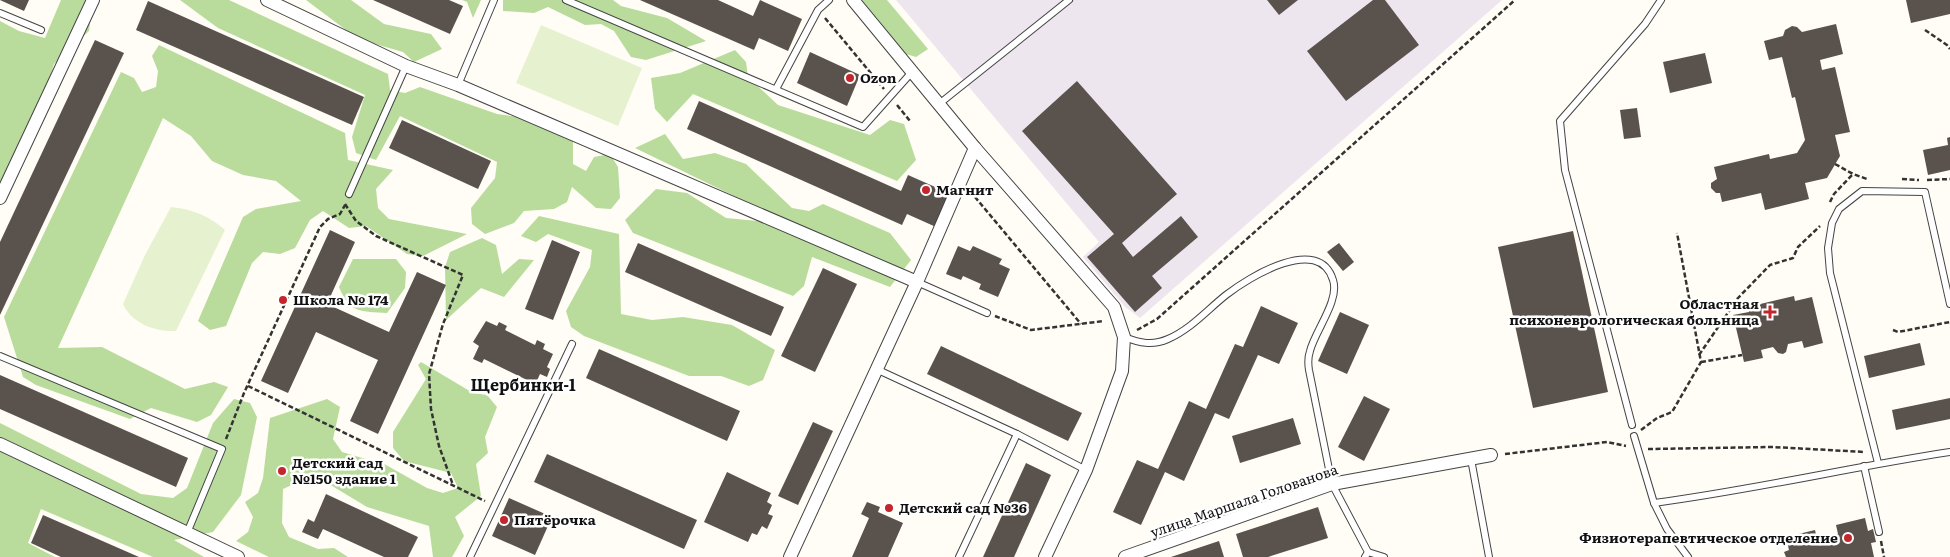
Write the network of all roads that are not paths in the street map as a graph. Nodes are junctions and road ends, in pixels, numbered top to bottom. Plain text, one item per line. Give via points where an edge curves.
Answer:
1 (93, 0) edge
2 (267, 0) edge
3 (494, 0) edge
4 (566, 0) edge
5 (829, 0) edge
6 (853, 0) edge
7 (1069, 0) edge
8 (1660, 0) edge
9 (0, 13) edge
10 (41, 30) dead end
11 (406, 66) junction
12 (912, 72) junction
13 (458, 85) junction
14 (776, 89) junction
15 (939, 104) junction
16 (975, 148) junction
17 (349, 194) road end
18 (0, 198) edge
19 (917, 282) junction
20 (1950, 304) edge
21 (987, 313) road end
22 (1124, 337) junction
23 (572, 344) dead end
24 (0, 356) edge
25 (876, 369) junction
26 (1632, 425) dead end
27 (1017, 434) junction
28 (1634, 436) road end
29 (0, 444) edge
30 (1950, 452) edge
31 (1491, 455) road end
32 (1471, 459) junction
33 (1878, 463) junction
34 (1864, 466) junction
35 (1086, 470) junction
36 (1332, 484) junction
37 (1654, 503) junction
38 (1879, 532) road end
39 (187, 533) junction
40 (1366, 554) edge
41 (238, 557) edge
42 (470, 557) edge
43 (790, 557) edge
44 (959, 557) edge
45 (1045, 557) edge
46 (1125, 557) edge
47 (1384, 557) edge
48 (1489, 557) edge
49 (1688, 557) edge

1 - 18 street
2 - 11 street
3 - 13 lane
4 - 14 lane
5 - 14 lane via 818,10
6 - 12 street
7 - 15 lane
8 - 26 lane via 1645,24 1560,122 1565,170
9 - 10 lane
11 - 13 street
11 - 17 lane
12 - 14 lane via 863,127
12 - 15 street
13 - 19 street
15 - 16 street
16 - 19 street
16 - 22 street via 1114,307
19 - 21 lane
19 - 25 street
20 - 33 lane via 1925,192 1862,192 1839,209 1832,223 1828,248 1830,273
22 - 35 street via 1122,371
22 - 36 lane via 1148,345 1168,339 1259,274 1302,259 1320,262 1327,268 1334,290 1308,362
23 - 42 lane
24 - 39 lane via 222,448
25 - 27 lane
25 - 43 street
27 - 35 lane
27 - 44 lane
28 - 37 lane
29 - 39 street
30 - 33 lane
31 - 32 street, улица Маршала Голованова
32 - 36 street, улица Маршала Голованова
32 - 48 lane
33 - 34 lane
34 - 37 lane
34 - 38 lane
35 - 45 street
36 - 40 lane
36 - 46 street, улица Маршала Голованова
37 - 49 lane via 1667,530
39 - 41 street
40 - 47 lane

